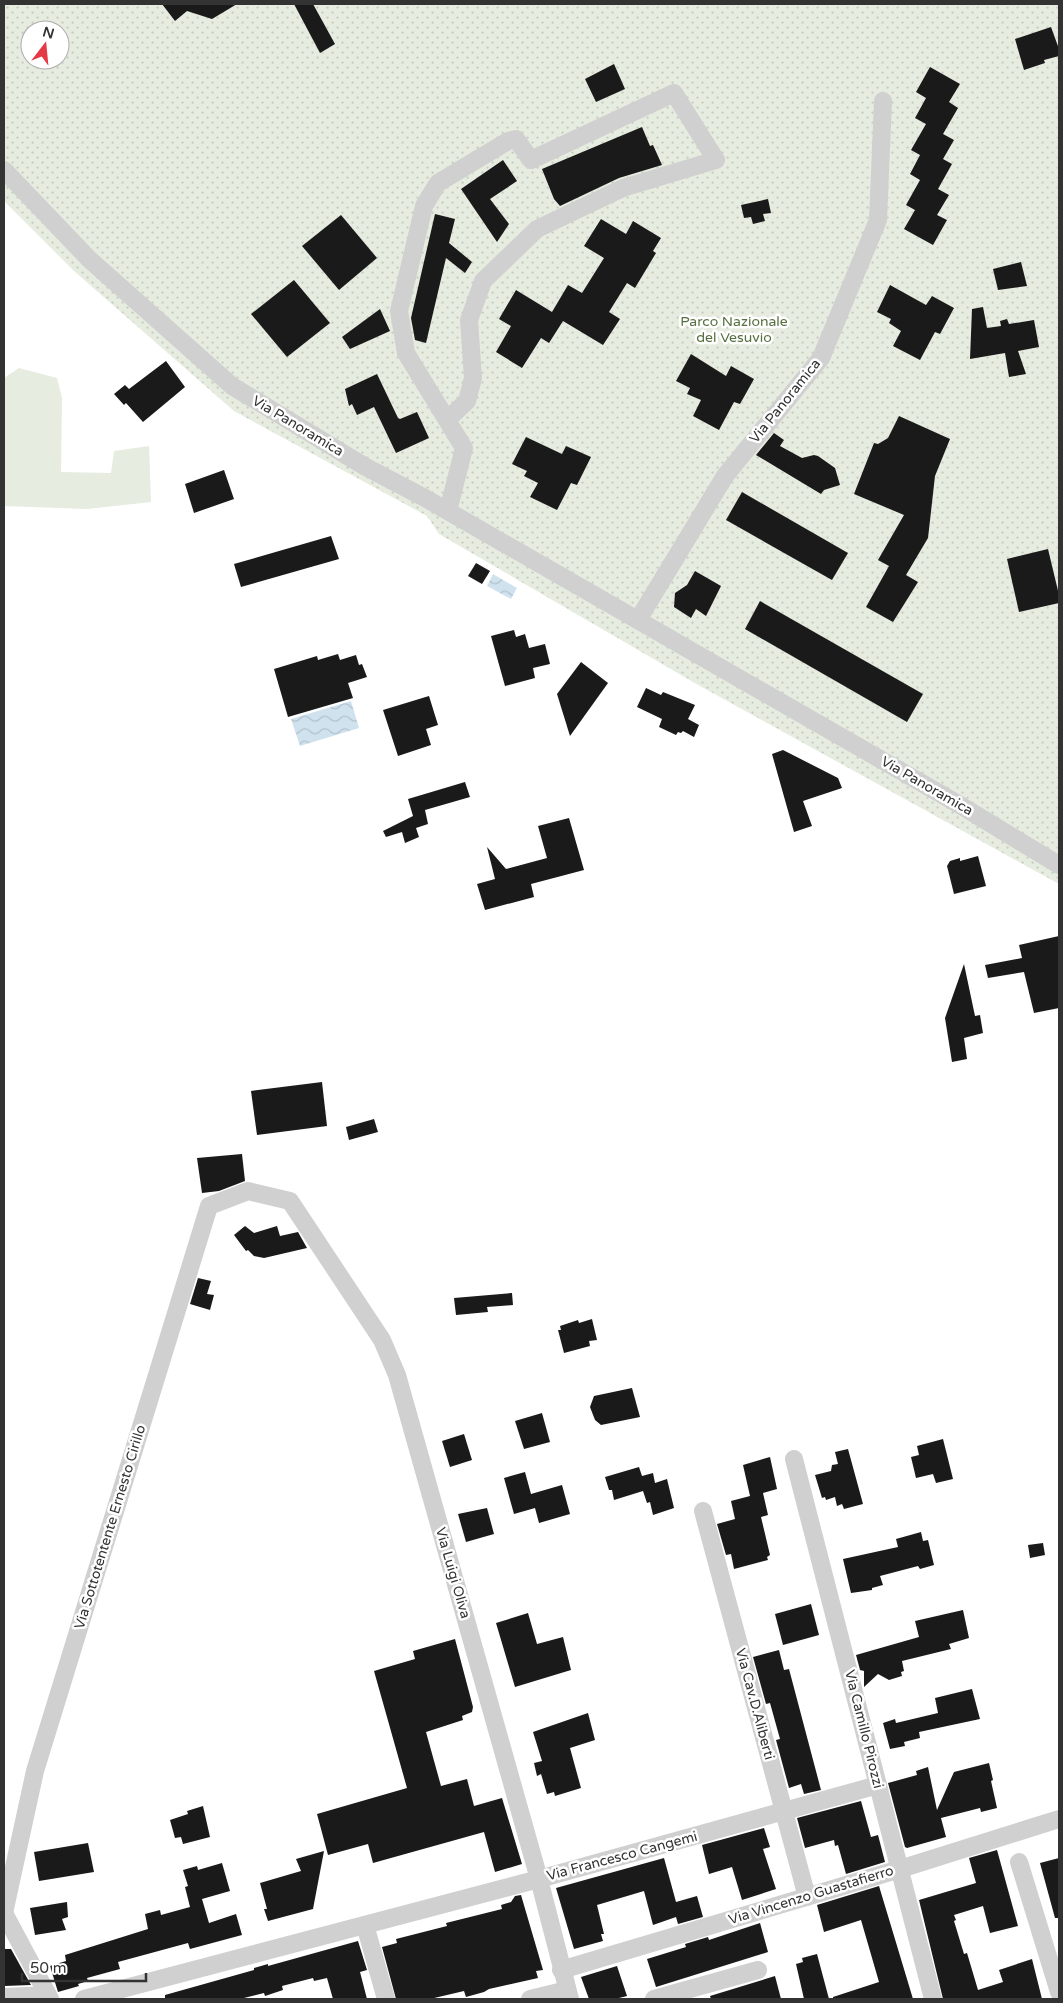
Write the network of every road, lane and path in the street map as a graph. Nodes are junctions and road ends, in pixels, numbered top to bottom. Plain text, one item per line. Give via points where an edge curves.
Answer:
1 (884, 101) dead end
2 (4, 170) edge
3 (447, 420) junction
4 (448, 511) junction
5 (638, 620) junction
6 (1059, 864) edge
7 (269, 1196) joint
8 (794, 1459) dead end
9 (703, 1511) dead end
10 (878, 1785) junction
11 (784, 1811) junction
12 (1059, 1819) edge
13 (1019, 1862) dead end
14 (900, 1869) junction
15 (539, 1878) junction
16 (807, 1896) junction
17 (4, 1913) edge
18 (365, 1925) junction
19 (561, 1970) junction
20 (758, 1970) dead end
21 (1059, 1992) edge
22 (568, 1995) edge
23 (4, 1997) edge
24 (49, 1997) edge
25 (84, 1999) edge
26 (386, 1999) edge
27 (530, 1999) edge
28 (654, 1999) edge
29 (933, 1999) edge

1 - 5 street, Via Panoramica via 878,220 821,358 725,476
2 - 4 street, Via Panoramica via 89,259 232,386 364,466
3 - 3 street via 406,353 399,311 424,206 438,183 508,141 516,139 531,160 674,93 716,160 624,188 537,229 483,281 469,320 473,378 467,401
3 - 4 street via 464,448
4 - 5 street, Via Panoramica
5 - 6 street, Via Panoramica
7 - 15 street, Via Luigi Oliva via 290,1201 382,1340 397,1375
7 - 17 street, Via Sottotentente Ernesto Cirillo via 248,1191 209,1206 36,1771
8 - 10 street, Via Camillo Pirozzi
9 - 11 street, Via Cav.D.Aliberti
10 - 11 street, Via Francesco Cangemi
10 - 14 street, Via Camillo Pirozzi
11 - 15 street, Via Francesco Cangemi
11 - 16 street, Via Cav.D.Aliberti
12 - 14 street, Via Vincenzo Guastafierro
13 - 21 street
14 - 16 street, Via Vincenzo Guastafierro
14 - 29 street, Via Camillo Pirozzi
15 - 18 street, Via Francesco Cangemi
15 - 19 street, Via Luigi Oliva
16 - 19 street, Via Vincenzo Guastafierro
17 - 24 street
18 - 25 street, Via Francesco Cangemi
18 - 26 street
19 - 22 street, Via Luigi Oliva
20 - 28 street
22 - 27 street, Via Luigi Oliva
23 - 24 street

